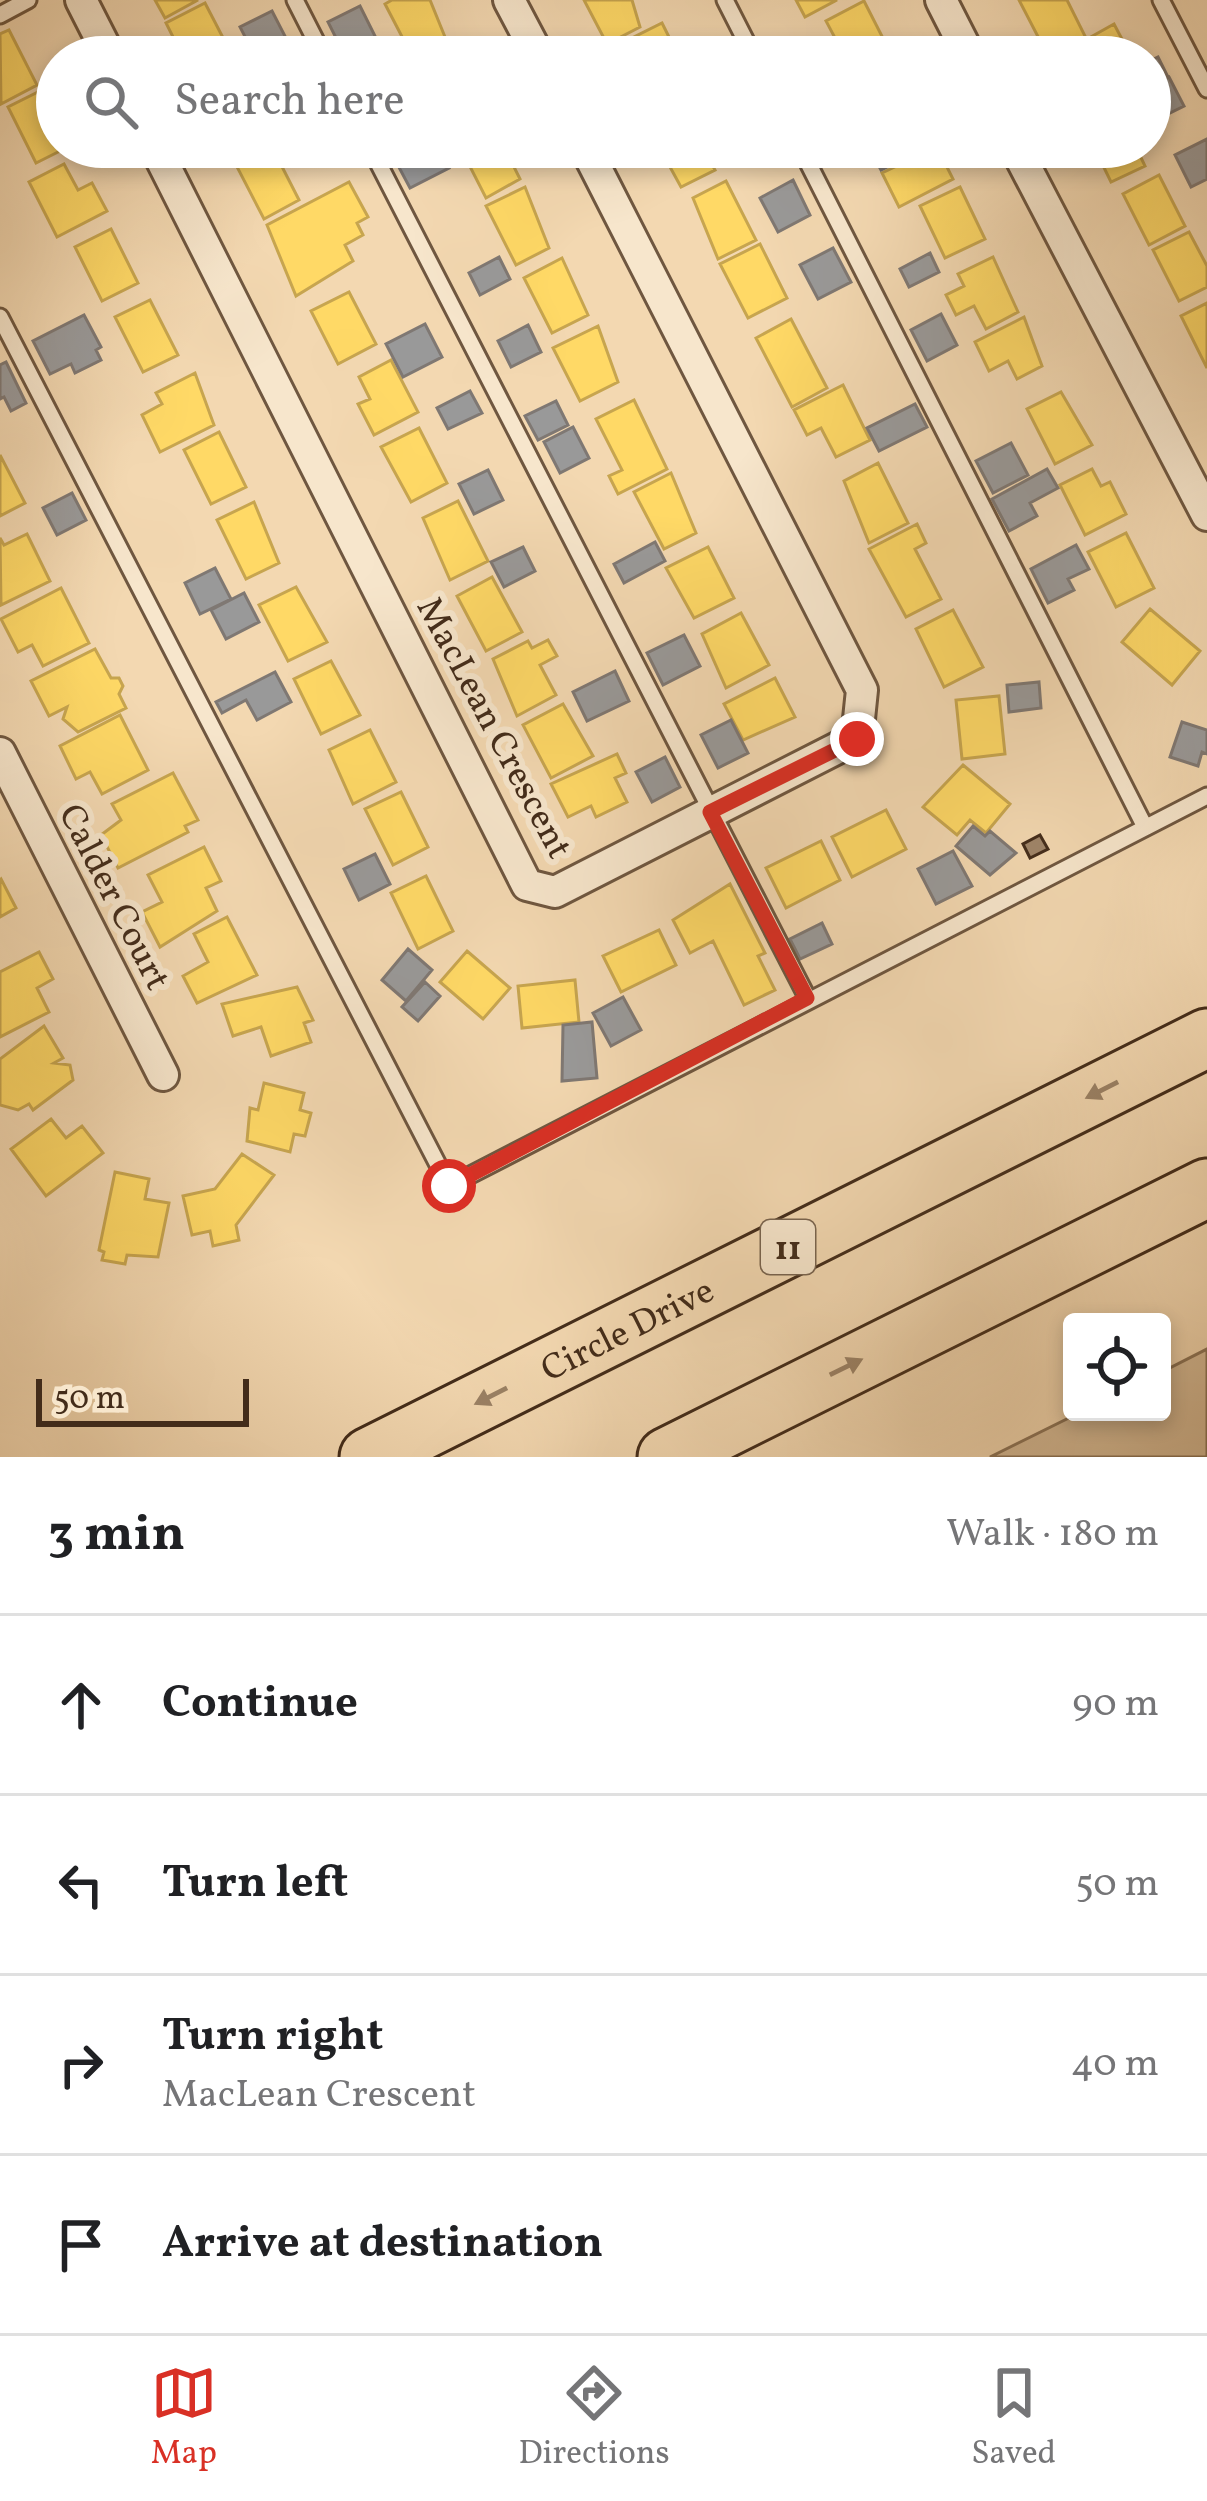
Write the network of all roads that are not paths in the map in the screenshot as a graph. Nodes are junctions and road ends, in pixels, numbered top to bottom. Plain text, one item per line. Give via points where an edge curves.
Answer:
1 (28, 0) edge
2 (81, 0) edge
3 (295, 0) edge
4 (509, 0) edge
5 (725, 0) edge
6 (941, 0) edge
7 (1161, 0) edge
8 (0, 15) edge
9 (99, 36) edge
10 (313, 36) edge
11 (527, 36) edge
12 (743, 36) edge
13 (959, 36) edge
14 (1207, 89) edge
15 (166, 168) edge
16 (381, 168) edge
17 (595, 168) edge
18 (811, 168) edge
19 (1027, 168) edge
20 (0, 317) edge
21 (1207, 515) edge
22 (0, 753) edge
23 (1207, 796) edge
24 (710, 812) junction
25 (1145, 826) junction
26 (807, 998) junction
27 (1207, 1038) edge
28 (163, 1075) dead end
29 (1207, 1188) edge
30 (369, 1457) edge
31 (671, 1457) edge

1 - 8 lane
2 - 9 street
3 - 10 lane
4 - 11 street
5 - 12 lane
6 - 13 street
7 - 14 lane
15 - 24 street, MacLean Crescent via 527,885 555,892
16 - 24 lane
17 - 24 street, MacLean Crescent via 862,690 857,739
18 - 25 lane
19 - 21 street
20 - 26 lane via 449,1186
22 - 28 street, Calder Court
23 - 25 lane
24 - 26 lane
25 - 26 lane
27 -> 30 highway, Circle Drive / 11
31 -> 29 highway

